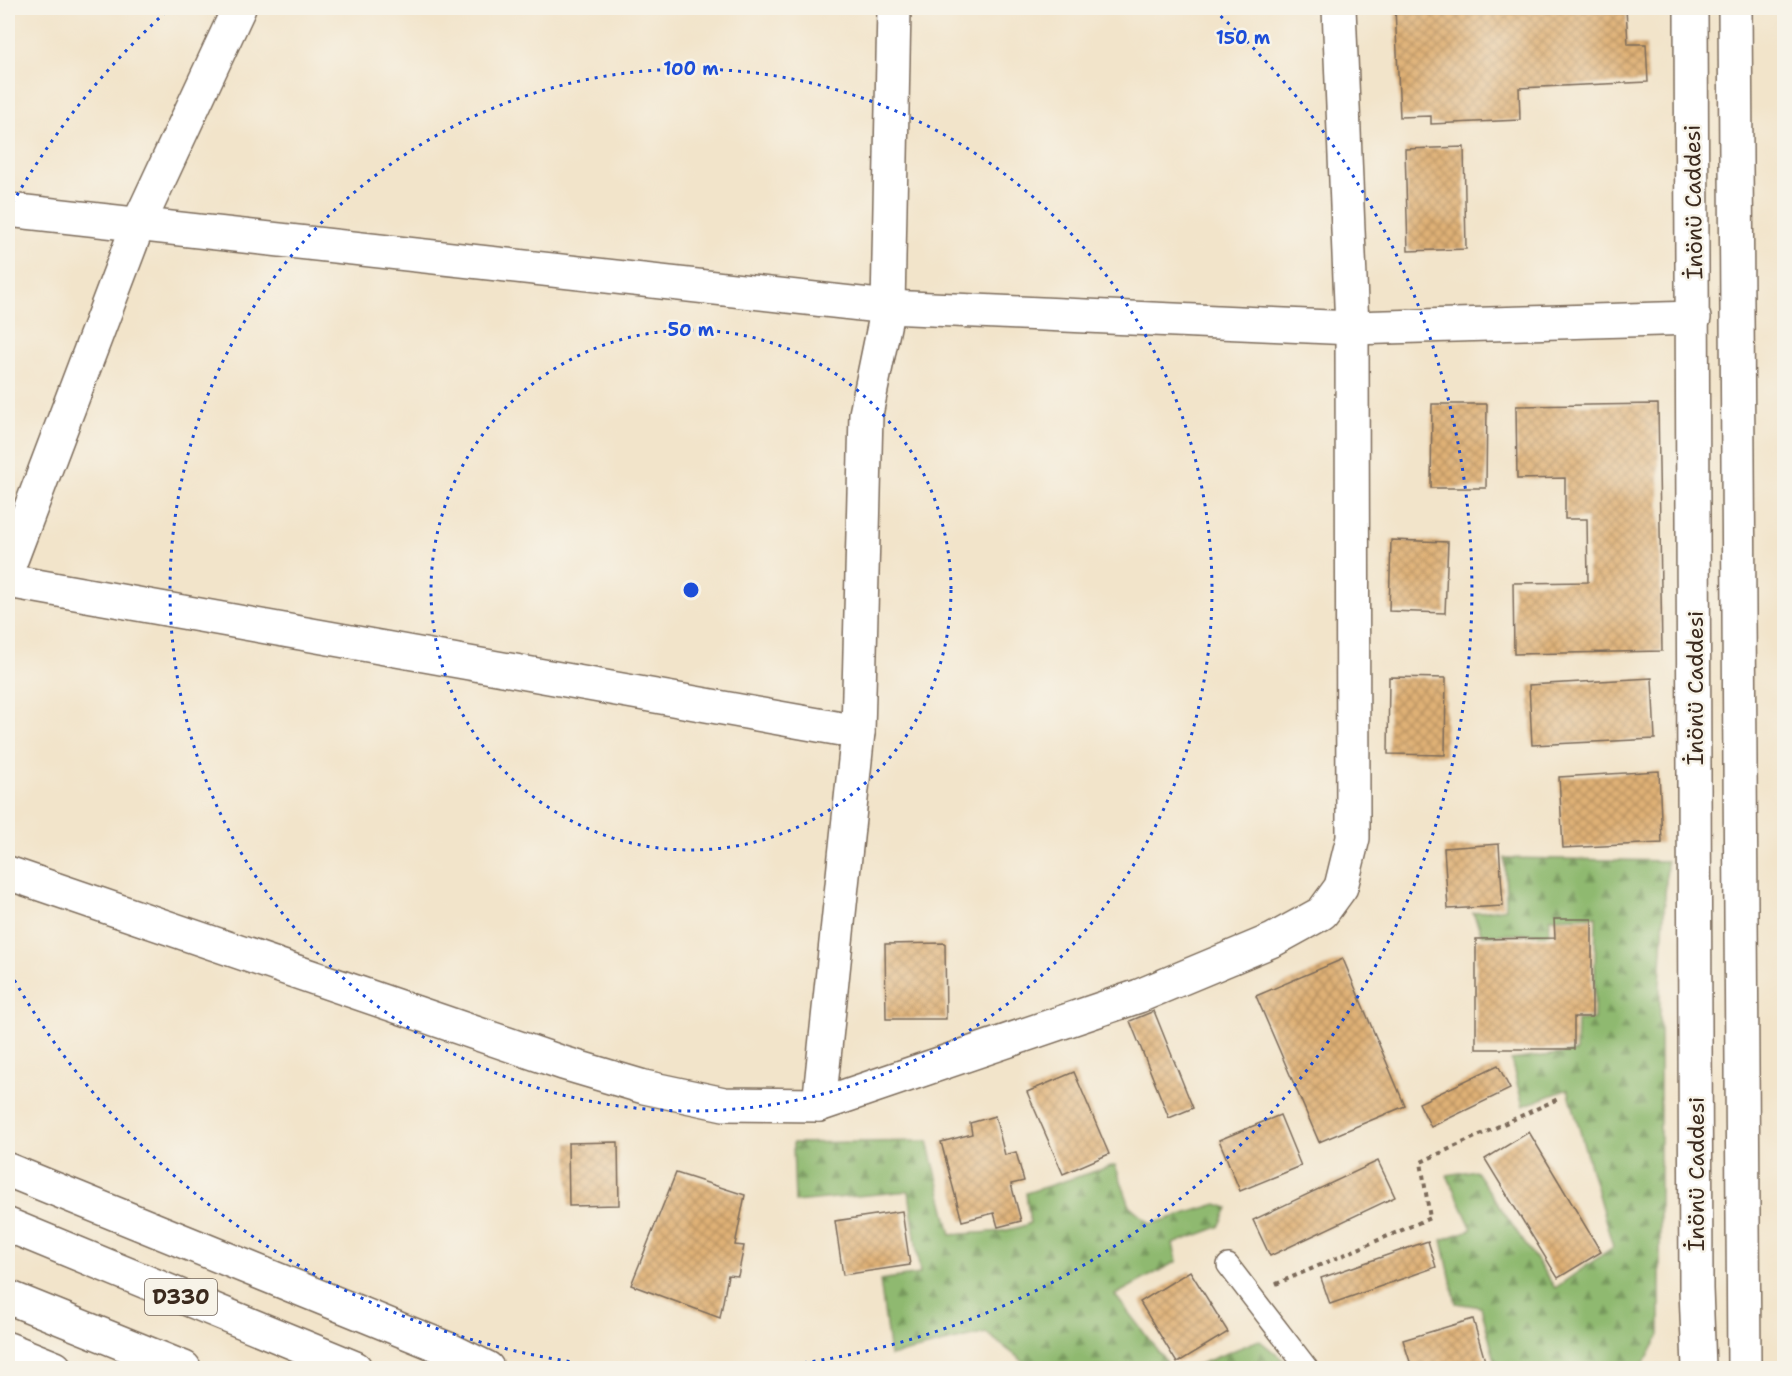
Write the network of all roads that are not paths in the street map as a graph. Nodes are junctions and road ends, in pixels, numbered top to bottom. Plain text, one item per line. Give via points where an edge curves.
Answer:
1 (238, 8) edge
2 (894, 8) edge
3 (1339, 8) edge
4 (1691, 8) edge
5 (1735, 8) edge
6 (8, 210) edge
7 (138, 225) junction
8 (888, 307) junction
9 (1694, 318) junction
10 (1738, 318) junction
11 (1352, 328) junction
12 (8, 568) edge
13 (8, 581) edge
14 (858, 732) junction
15 (8, 873) edge
16 (819, 1105) junction
17 (8, 1170) edge
18 (8, 1225) edge
19 (1228, 1265) dead end
20 (8, 1297) edge
21 (8, 1349) edge
22 (55, 1368) edge
23 (184, 1368) edge
24 (355, 1368) edge
25 (487, 1368) edge
26 (1307, 1368) edge
27 (1699, 1368) edge
28 (1744, 1368) edge

1 - 7 main road
2 - 8 main road
3 - 11 main road
4 - 9 main road, İnönü Caddesi
5 - 10 main road, İnönü Caddesi
6 - 7 main road
7 - 8 main road
7 - 12 main road
8 - 11 main road
8 - 14 main road via 866,414
9 - 10 main road
9 - 11 main road
9 - 27 main road, İnönü Caddesi
10 - 28 main road, İnönü Caddesi
11 - 16 main road via 1353,838 1341,887 1322,913 1274,940 1139,996
13 - 14 main road
14 - 16 main road
15 - 16 main road via 644,1088 724,1104
17 - 25 main road
18 - 24 main road, D330
19 - 26 lane
20 - 23 main road
21 - 22 main road

